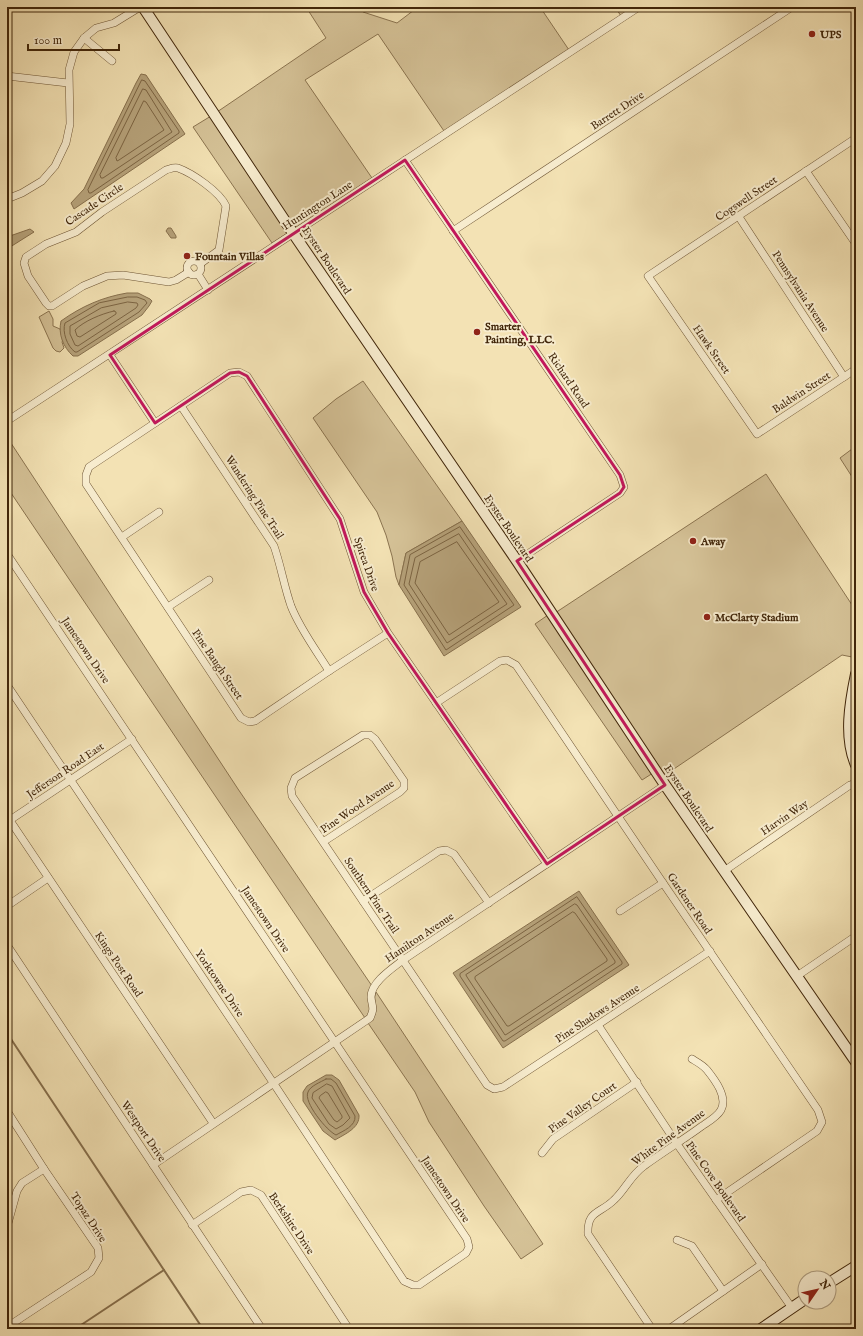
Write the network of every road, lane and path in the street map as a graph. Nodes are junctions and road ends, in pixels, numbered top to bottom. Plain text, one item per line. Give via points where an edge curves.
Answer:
1 (142, 7) edge
2 (639, 7) edge
3 (792, 7) edge
4 (84, 38) junction
5 (112, 61) dead end
6 (7, 76) edge
7 (68, 83) junction
8 (856, 138) edge
9 (406, 160) junction
10 (806, 171) junction
11 (7, 199) edge
12 (739, 217) junction
13 (453, 230) junction
14 (293, 233) junction
15 (856, 244) edge
16 (200, 264) junction
17 (189, 272) junction
18 (198, 274) junction
19 (648, 276) joint
20 (208, 290) junction
21 (110, 355) junction
22 (856, 369) edge
23 (844, 377) junction
24 (181, 406) junction
25 (7, 421) edge
26 (155, 423) junction
27 (757, 434) joint
28 (86, 475) joint
29 (159, 512) dead end
30 (122, 537) junction
31 (7, 554) edge
32 (517, 561) junction
33 (209, 580) dead end
34 (168, 607) junction
35 (388, 633) junction
36 (329, 671) junction
37 (856, 674) edge
38 (7, 685) edge
39 (436, 703) junction
40 (132, 739) junction
41 (855, 760) edge
42 (70, 781) junction
43 (856, 783) edge
44 (665, 785) junction
45 (291, 788) joint
46 (619, 816) junction
47 (8, 819) edge
48 (323, 842) junction
49 (547, 864) junction
50 (724, 870) junction
51 (48, 878) junction
52 (663, 883) junction
53 (363, 901) junction
54 (489, 903) junction
55 (7, 906) edge
56 (620, 911) dead end
57 (856, 936) edge
58 (7, 945) edge
59 (710, 951) junction
60 (403, 960) junction
61 (797, 976) junction
62 (598, 1025) junction
63 (335, 1042) junction
64 (692, 1059) dead end
65 (856, 1062) edge
66 (637, 1082) junction
67 (274, 1084) junction
68 (494, 1089) joint
69 (7, 1111) edge
70 (213, 1123) junction
71 (677, 1144) junction
72 (542, 1153) dead end
73 (153, 1164) junction
74 (44, 1169) junction
75 (716, 1200) junction
76 (192, 1225) junction
77 (7, 1227) edge
78 (677, 1240) dead end
79 (762, 1264) junction
80 (856, 1266) edge
81 (837, 1278) edge
82 (419, 1285) joint
83 (723, 1291) junction
84 (797, 1305) edge
85 (792, 1308) junction
86 (7, 1327) edge
87 (262, 1329) edge
88 (349, 1329) edge
89 (652, 1329) edge
90 (669, 1329) edge
91 (761, 1329) edge

1 - 4 street via 114,23 96,28
1 - 14 street, Eyster Boulevard
2 - 9 street, Huntington Lane
3 - 13 street, Barrett Drive
4 - 5 street
4 - 7 street via 74,52 68,70
6 - 7 street
7 - 11 street via 70,124 66,143 55,166 42,180 22,194
8 - 10 street, Cogswell Street
9 - 13 street, Richard Road
9 - 14 street, Huntington Lane
10 - 12 street, Cogswell Street
10 - 15 street
12 - 19 street, Cogswell Street
12 - 23 street, Pennsylvania Avenue
13 - 32 street, Richard Road via 620,475 624,486 620,493
14 - 20 street, Huntington Lane
14 - 32 street, Eyster Boulevard
16 - 17 street, Cascade Circle via 196,261 190,262 187,267
16 - 17 street, Cascade Circle via 219,250 226,206 217,194 194,176 177,168 166,170 76,232 46,244 26,257 24,263 28,276 49,306 90,282 107,276 123,275 169,282
16 - 18 street via 201,270
17 - 18 street via 192,275
18 - 20 street
19 - 27 street, Hawk Street
20 - 21 street, Huntington Lane
21 - 25 street, Huntington Lane
21 - 26 street
22 - 23 street, Baldwin Street
23 - 27 street, Baldwin Street
24 - 26 street, Spirea Drive
24 - 35 street, Spirea Drive via 230,373 239,372 247,376 340,520 364,592
24 - 36 street, Wandering Pine Trail via 274,546 294,612
26 - 28 street, Spirea Drive via 89,467
28 - 30 street, Pine Baugh Street via 86,484
29 - 30 street
30 - 34 street, Pine Baugh Street
31 - 40 street, Jamestown Drive
32 - 44 street, Eyster Boulevard
33 - 34 street
34 - 36 street, Pine Baugh Street via 241,718 249,722 255,721
35 - 36 street, Pine Baugh Street
35 - 39 street, Spirea Drive
37 - 41 street via 849,726
38 - 42 street, Yorktowne Drive
39 - 46 street, Gardener Road via 500,661 507,660 516,664
39 - 49 street, Spirea Drive
40 - 42 street, Jefferson Road East
40 - 63 street, Jamestown Drive
42 - 47 street, Jefferson Road East
42 - 67 street, Yorktowne Drive
43 - 50 street, Harvin Way
44 - 46 street, Hamilton Avenue
44 - 50 street, Eyster Boulevard
45 - 48 street, Southern Pine Trail via 292,796
45 - 48 street, Pine Wood Avenue via 295,778 363,735 370,735 375,739 404,781 404,788 400,792
46 - 49 street, Hamilton Avenue
46 - 52 street, Gardener Road
47 - 51 street, Kings Post Road
48 - 53 street, Southern Pine Trail
49 - 54 street, Hamilton Avenue
50 - 61 street, Eyster Boulevard
51 - 55 street
51 - 70 street, Kings Post Road
52 - 56 street
52 - 59 street, Gardener Road
53 - 54 street via 439,851 446,850 454,854
53 - 60 street, Southern Pine Trail
54 - 60 street, Hamilton Avenue
57 - 61 street
58 - 73 street, Westport Drive
59 - 62 street, Pine Shadows Avenue
59 - 75 street, Gardener Road via 818,1110 822,1122 817,1132
60 - 63 street, Hamilton Avenue via 384,975 376,986 371,995 374,1010 370,1018
60 - 68 street, Southern Pine Trail via 487,1085
61 - 65 street, Eyster Boulevard
62 - 66 street, Pine Cove Boulevard
62 - 68 street, Pine Shadows Avenue via 503,1087
63 - 67 street, Hamilton Avenue
63 - 82 street, Jamestown Drive via 467,1239 469,1247 466,1252
64 - 71 street, White Pine Avenue via 706,1069 722,1092 724,1101 721,1111 714,1118
66 - 71 street, Pine Cove Boulevard
66 - 72 street, Pine Valley Court via 553,1139
67 - 70 street, Hamilton Avenue
67 - 82 street, Yorktowne Drive via 404,1281
69 - 74 street, Topaz Drive
70 - 73 street, Hamilton Avenue
71 - 75 street, Pine Cove Boulevard
71 - 89 street, White Pine Avenue via 642,1167 614,1200 590,1218 587,1225 588,1234
73 - 76 street, Westport Drive
74 - 77 street via 22,1183
74 - 86 street, Topaz Drive via 98,1248 99,1258 91,1272
75 - 79 street, Pine Cove Boulevard
76 - 87 street, Westport Drive
76 - 88 street, Berkshire Drive via 241,1192 251,1190 261,1195
78 - 83 street via 692,1246
79 - 83 street
79 - 85 street, Pine Cove Boulevard
80 - 81 street
83 - 90 street
84 - 85 street
85 - 91 street

